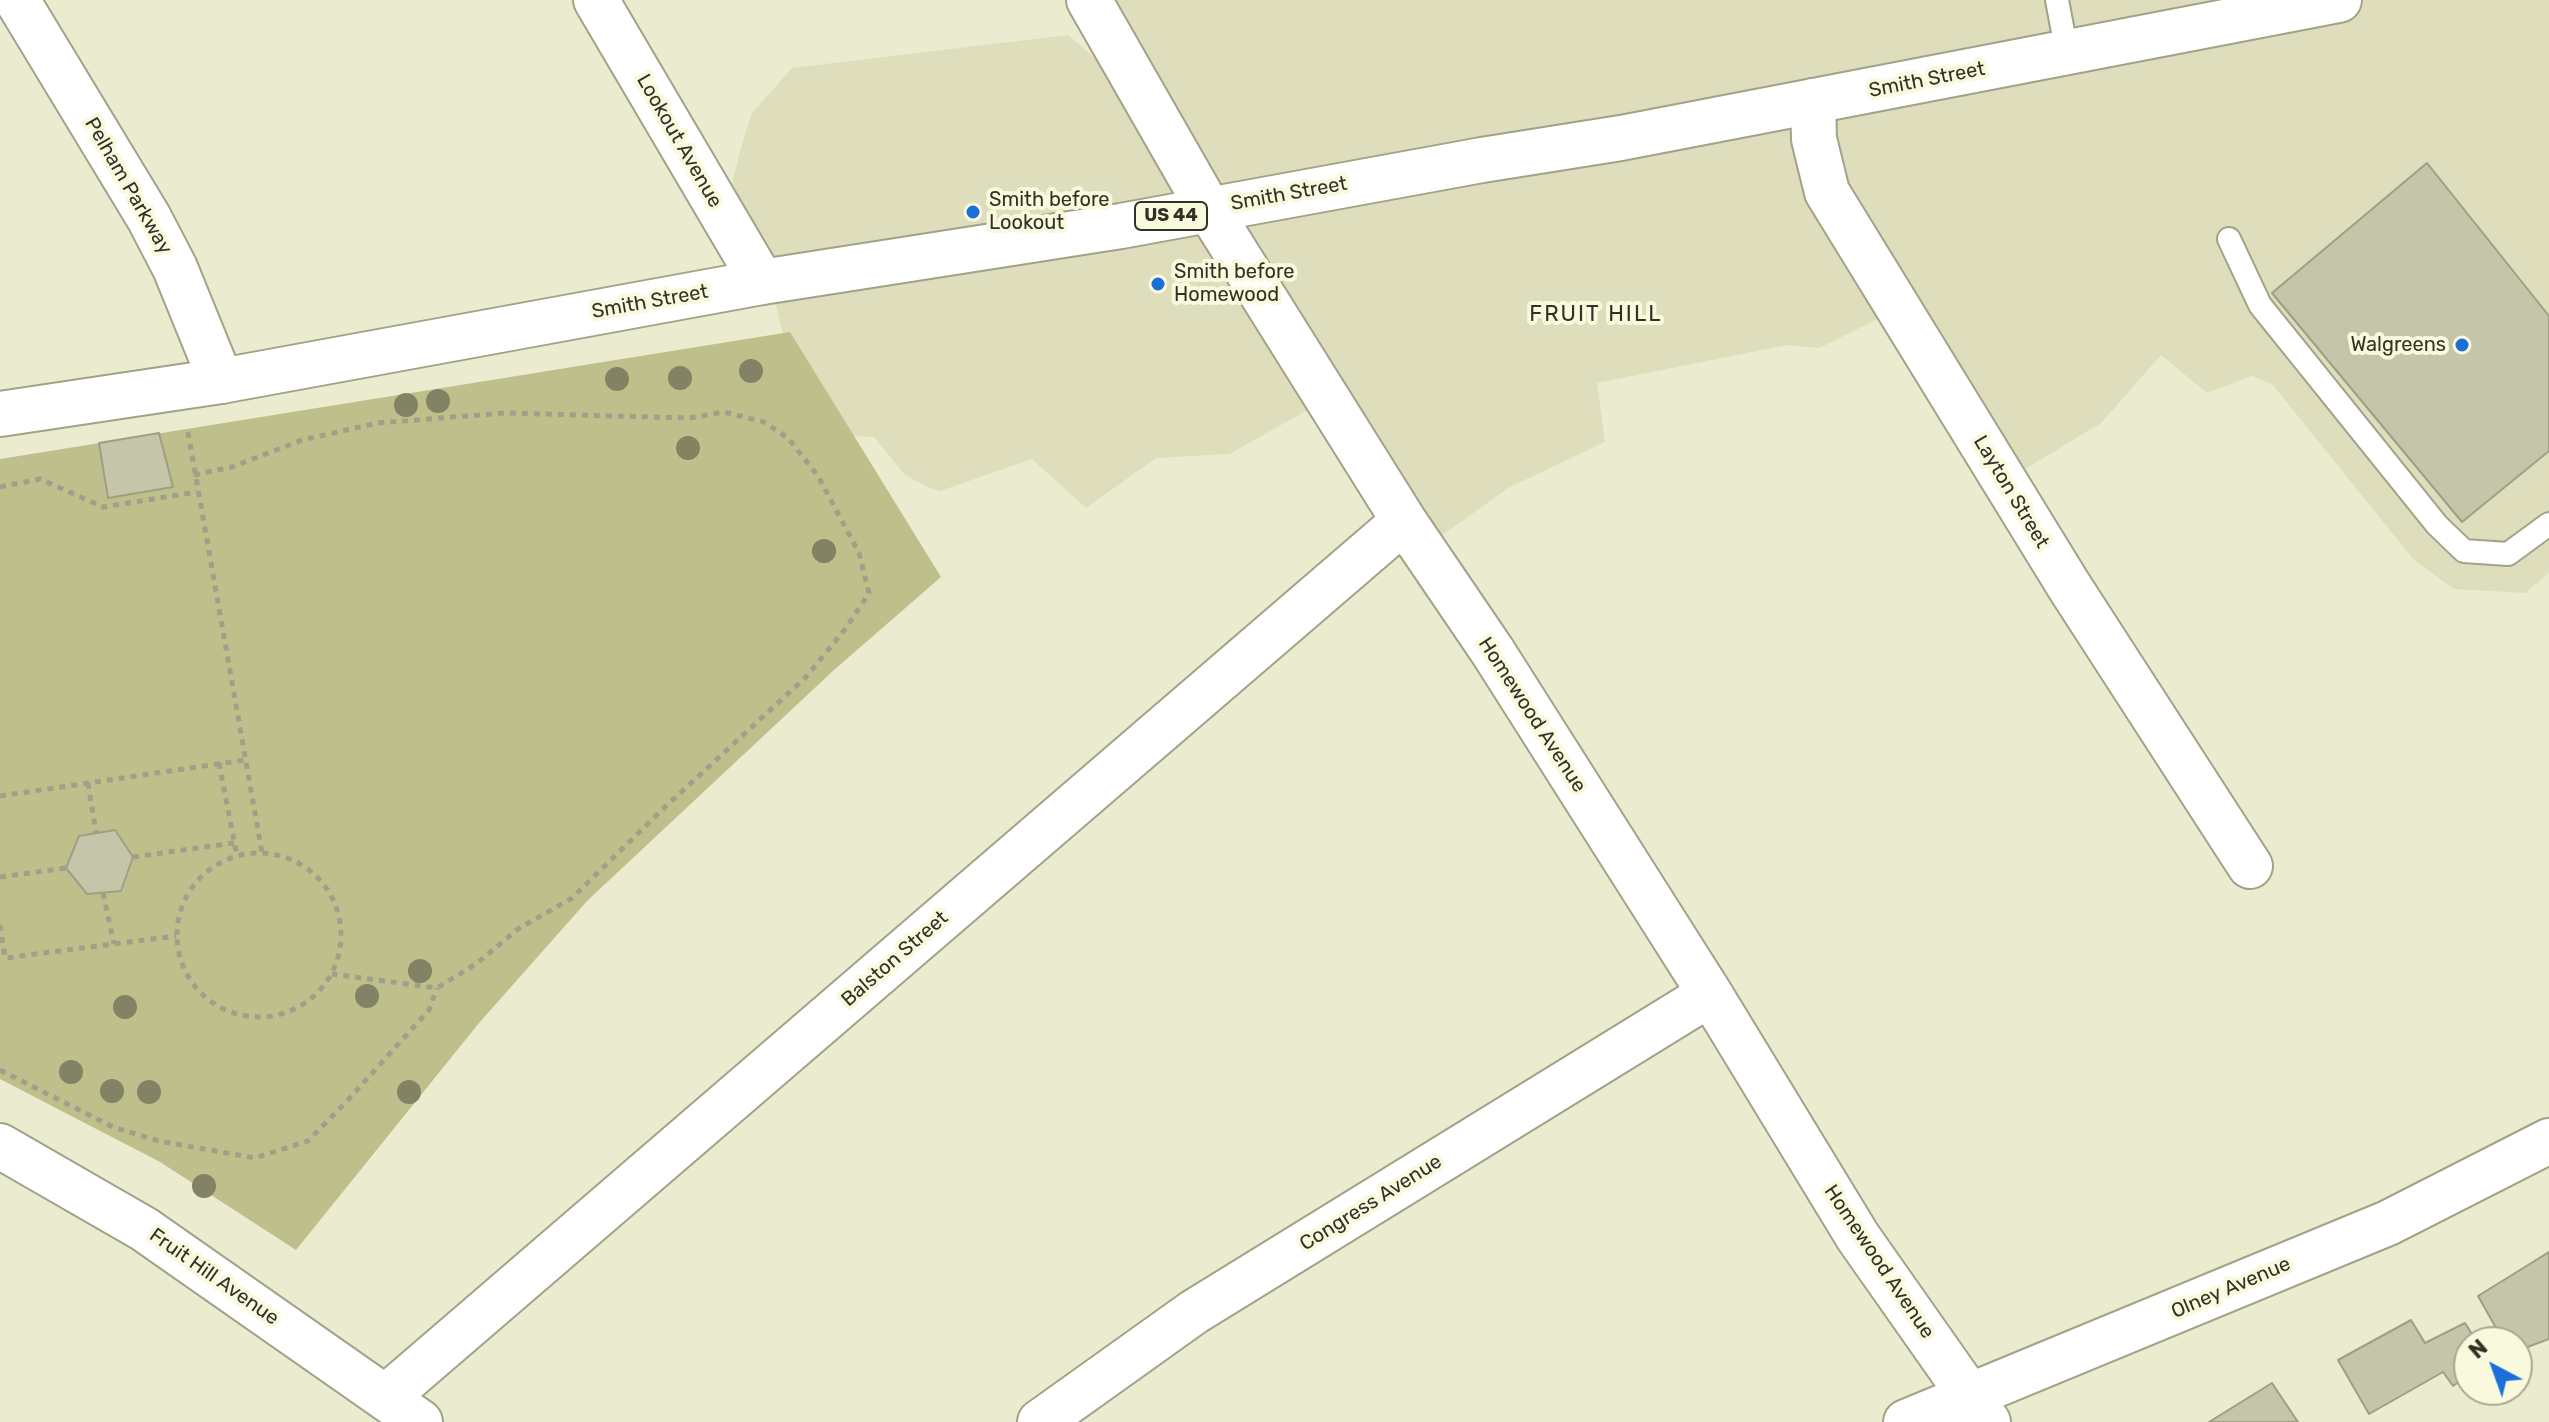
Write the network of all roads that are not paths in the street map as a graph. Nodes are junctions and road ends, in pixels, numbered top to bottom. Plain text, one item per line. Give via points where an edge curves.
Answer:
1 (17, 0) edge
2 (596, 0) edge
3 (1089, 0) edge
4 (2057, 0) edge
5 (2339, 0) edge
6 (2067, 53) junction
7 (1813, 101) junction
8 (1208, 208) junction
9 (2229, 239) dead end
10 (762, 282) junction
11 (221, 381) junction
12 (0, 414) edge
13 (1404, 521) junction
14 (2549, 524) edge
15 (2250, 866) dead end
16 (1710, 994) junction
17 (2549, 1141) edge
18 (0, 1146) edge
19 (403, 1409) edge
20 (1980, 1409) edge
21 (1040, 1422) edge
22 (1906, 1422) edge

1 - 11 street, Pelham Parkway via 149,218
2 - 10 street, Lookout Avenue
3 - 8 street, Homewood Avenue
4 - 6 lane
5 - 6 street, Smith Street / US 44
6 - 7 street, Smith Street / US 44
7 - 8 street, Smith Street / US 44
7 - 15 street, Layton Street via 1814,139 1827,192 2069,586
8 - 10 street, Smith Street / US 44
8 - 13 street, Homewood Avenue
9 - 14 lane via 2260,305 2437,525 2464,551 2508,554
10 - 11 street, Smith Street / US 44
11 - 12 street, Smith Street / US 44
13 - 16 street, Homewood Avenue
13 - 19 street, Balston Street
16 - 20 street, Homewood Avenue via 1858,1237
16 - 21 street, Congress Avenue via 1194,1312
17 - 20 street, Olney Avenue via 2388,1223
18 - 19 street, Fruit Hill Avenue via 144,1229
20 - 22 street, Olney Avenue

